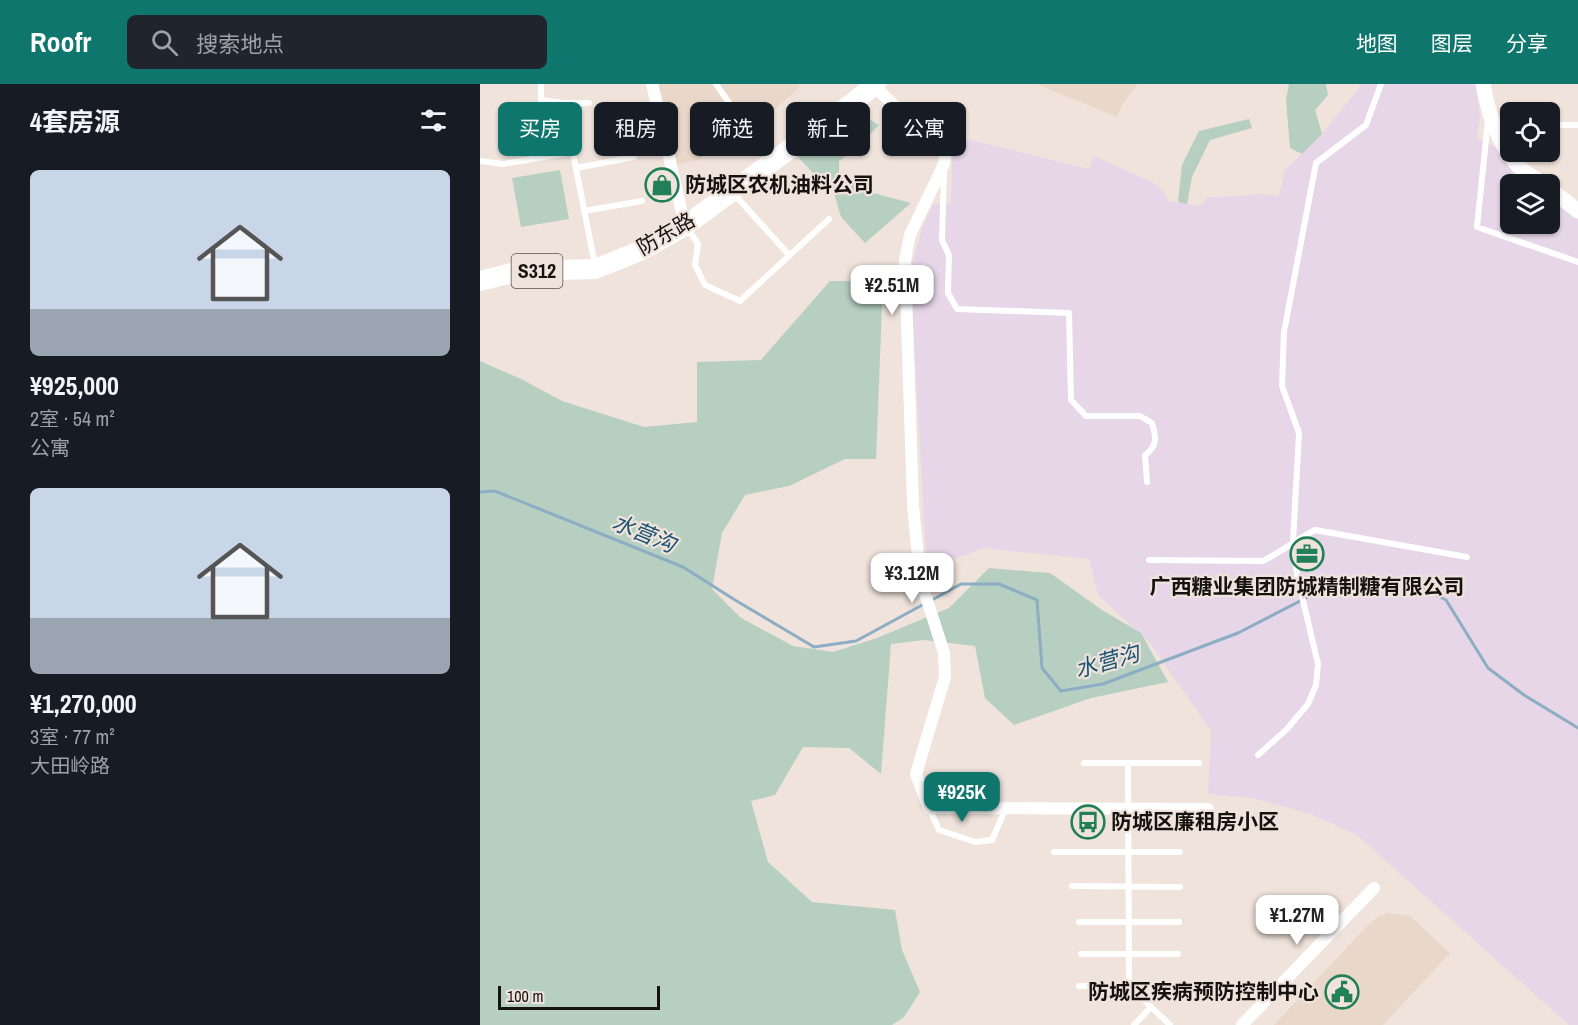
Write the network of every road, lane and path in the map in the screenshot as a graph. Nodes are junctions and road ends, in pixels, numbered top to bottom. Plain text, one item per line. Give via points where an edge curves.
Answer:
1 (541, 84) edge
2 (652, 84) edge
3 (716, 84) edge
4 (1381, 84) edge
5 (1483, 84) edge
6 (875, 85) edge
7 (552, 102) edge
8 (582, 103) edge
9 (589, 103) dead end
10 (1488, 114) junction
11 (1560, 125) edge
12 (1578, 125) edge
13 (1500, 128) edge
14 (549, 156) edge
15 (574, 156) edge
16 (634, 157) dead end
17 (480, 161) edge
18 (1517, 162) edge
19 (771, 163) junction
20 (944, 164) junction
21 (576, 168) junction
22 (1530, 174) edge
23 (732, 192) junction
24 (1560, 197) edge
25 (642, 201) dead end
26 (584, 211) junction
27 (1578, 211) edge
28 (828, 219) dead end
29 (685, 226) junction
30 (789, 255) junction
31 (1578, 262) edge
32 (595, 268) junction
33 (480, 281) edge
34 (1147, 482) dead end
35 (1293, 541) junction
36 (1467, 557) dead end
37 (1149, 560) dead end
38 (1258, 755) dead end
39 (1084, 763) dead end
40 (1128, 763) junction
41 (1199, 763) dead end
42 (929, 808) junction
43 (1006, 808) junction
44 (1129, 808) junction
45 (1208, 809) dead end
46 (1054, 852) dead end
47 (1129, 852) junction
48 (1180, 852) dead end
49 (1072, 886) dead end
50 (1129, 886) junction
51 (1180, 887) dead end
52 (1374, 888) dead end
53 (1079, 922) dead end
54 (1129, 922) junction
55 (1179, 922) dead end
56 (1081, 954) dead end
57 (1129, 954) junction
58 (1178, 954) dead end
59 (1078, 986) dead end
60 (1129, 986) junction
61 (1181, 986) dead end
62 (1152, 1007) junction
63 (1134, 1025) edge
64 (1170, 1025) edge
65 (1242, 1025) edge

1 - 7 lane via 541,100
2 - 29 street
3 - 19 lane
4 - 35 lane via 1366,125 1316,163 1284,332 1282,386 1299,433
5 - 10 street
6 - 19 main road, 防东路 / S312
6 - 20 street via 902,113 939,128 947,144
8 - 9 lane
10 - 13 street
10 - 31 lane via 1477,227
11 - 12 lane
14 - 17 lane via 502,164
15 - 21 lane
16 - 21 lane
18 - 22 street
19 - 23 main road, 防东路 / S312
20 - 34 lane via 942,240 950,255 948,292 957,309 1069,313 1071,400 1086,416 1140,416 1152,423 1156,438 1153,450 1145,455
20 - 42 street via 910,235 905,261 913,506 920,578 944,654 945,678 916,774
21 - 26 lane
23 - 29 main road, 防东路 / S312
23 - 30 lane
24 - 27 street
25 - 26 lane
26 - 32 lane
28 - 30 lane
29 - 30 lane via 698,244 694,265 705,285 740,301
29 - 32 main road, 防东路 / S312 via 640,251
32 - 33 main road, S312 via 520,271
35 - 36 lane via 1315,530
35 - 37 lane via 1263,561
35 - 38 lane via 1318,664 1316,685 1308,704
39 - 40 lane
40 - 41 lane
40 - 44 lane
42 - 43 street
42 - 43 lane via 939,830 975,842 992,840
43 - 44 street
44 - 45 street
44 - 47 lane
46 - 47 lane
47 - 48 lane
47 - 50 lane
49 - 50 lane
50 - 51 lane
50 - 54 lane
52 - 65 street
53 - 54 lane
54 - 55 lane
54 - 57 lane
56 - 57 lane
57 - 58 lane
57 - 60 lane
59 - 60 lane
60 - 61 lane
60 - 62 lane
62 - 63 lane
62 - 64 lane

